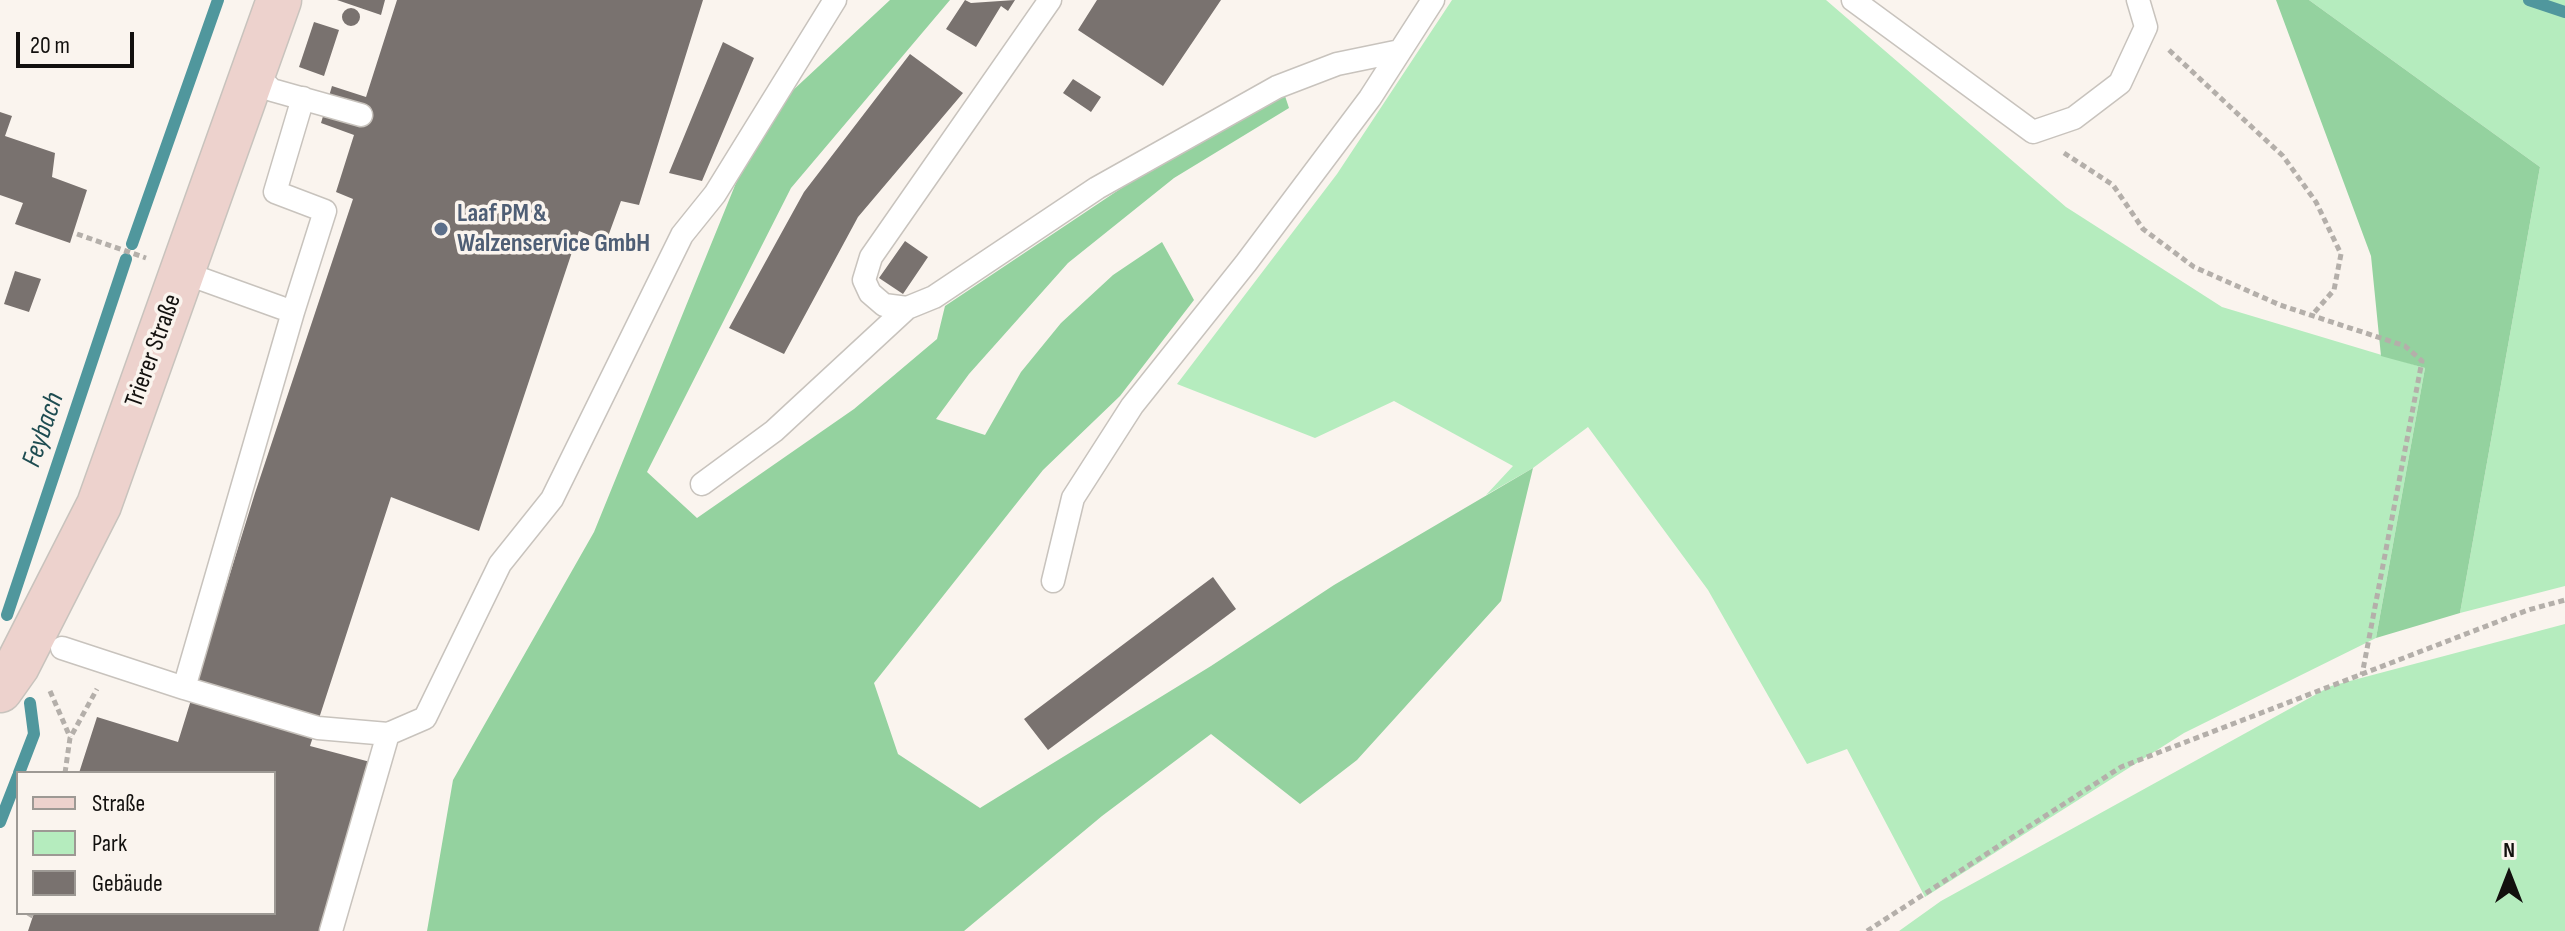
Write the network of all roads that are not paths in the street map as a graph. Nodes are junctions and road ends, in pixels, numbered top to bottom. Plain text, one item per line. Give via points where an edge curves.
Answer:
1 (279, 0) edge
2 (835, 0) edge
3 (1050, 0) edge
4 (1433, 0) edge
5 (1853, 0) edge
6 (2138, 0) edge
7 (1400, 51) junction
8 (253, 72) junction
9 (303, 98) junction
10 (361, 115) dead end
11 (166, 266) junction
12 (907, 308) junction
13 (293, 312) junction
14 (702, 484) dead end
15 (1053, 581) dead end
16 (62, 648) dead end
17 (184, 688) junction
18 (0, 690) edge
19 (388, 734) junction
20 (331, 931) edge

1 - 8 main road, Trierer Straße
2 - 19 lane via 715,194 682,235 552,499 500,564 425,718
3 - 12 lane via 871,257 864,280 870,293 884,305
4 - 7 lane
5 - 6 lane via 2033,132 2074,118 2120,83 2146,27
7 - 12 lane via 1337,64 1277,87 1097,188 934,297
7 - 15 lane via 1246,263 1132,406 1073,498
8 - 9 lane via 272,90
8 - 11 main road, Trierer Straße
9 - 10 lane
9 - 13 lane via 275,192 325,211
11 - 13 lane
11 - 18 main road, Trierer Straße via 99,505
12 - 14 lane via 774,431
13 - 17 lane
16 - 17 lane
17 - 19 lane via 318,728
19 - 20 lane

